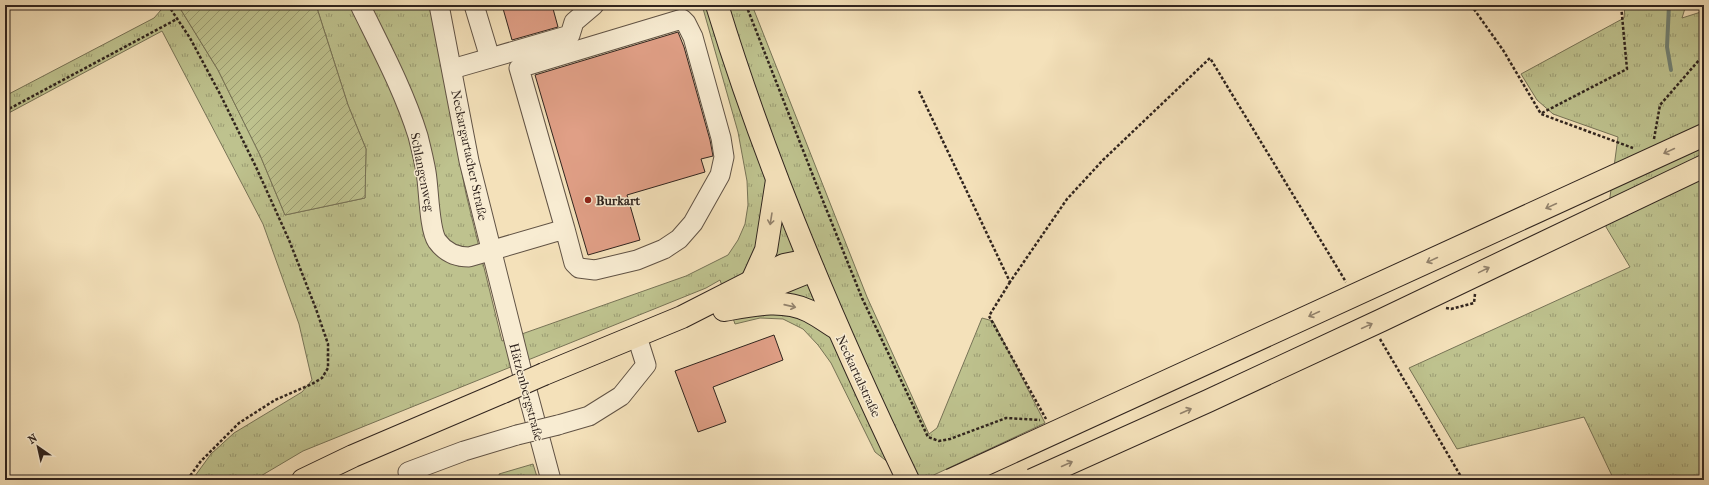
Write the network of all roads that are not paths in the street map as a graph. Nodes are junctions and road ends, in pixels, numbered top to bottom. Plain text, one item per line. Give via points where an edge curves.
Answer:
1 (360, 5) edge
2 (439, 5) edge
3 (474, 5) edge
4 (594, 5) edge
5 (717, 5) edge
6 (490, 58) junction
7 (452, 69) junction
8 (1704, 135) edge
9 (1704, 166) edge
10 (777, 180) junction
11 (565, 229) junction
12 (492, 251) junction
13 (811, 265) junction
14 (752, 281) junction
15 (504, 304) joint
16 (724, 310) junction
17 (838, 329) junction
18 (640, 346) junction
19 (545, 378) junction
20 (505, 396) junction
21 (408, 472) dead end
22 (304, 480) edge
23 (325, 480) edge
24 (551, 480) edge
25 (908, 480) edge
26 (951, 480) edge
27 (1032, 480) edge

1 - 12 street, Schlangenweg via 394,73 418,137 437,240 450,253 460,257 468,258
2 - 7 street, Neckargartacher Straße
3 - 6 street
4 - 6 street via 574,22 570,35
5 - 10 main road, Neckartalstraße
6 - 7 street
7 - 12 street, Neckargartacher Straße via 469,161
8 -> 26 main road, bridge
27 -> 9 main road, bridge via 1201,404
10 - 13 main road, Neckartalstraße
10 -> 14 main road via 766,250
11 - 11 street via 574,262 579,268 595,270 637,260 664,249 679,239 709,198 720,175 724,157 693,37 682,19 519,68
11 - 12 street, Schlangenweg
12 - 15 street, Neckargartacher Straße
13 - 14 main road via 784,265
13 - 16 main road
13 - 17 main road, Neckartalstraße
14 - 19 main road via 682,317
15 - 24 street, Hätzenbergstraße
16 -> 17 main road via 759,304 782,304 808,311
16 - 18 main road
17 - 25 main road, Neckartalstraße
18 - 19 main road
18 - 21 street, bridge via 646,365 621,396 589,416 464,451
19 - 20 main road, bridge
20 - 22 main road via 353,456
20 - 23 main road

